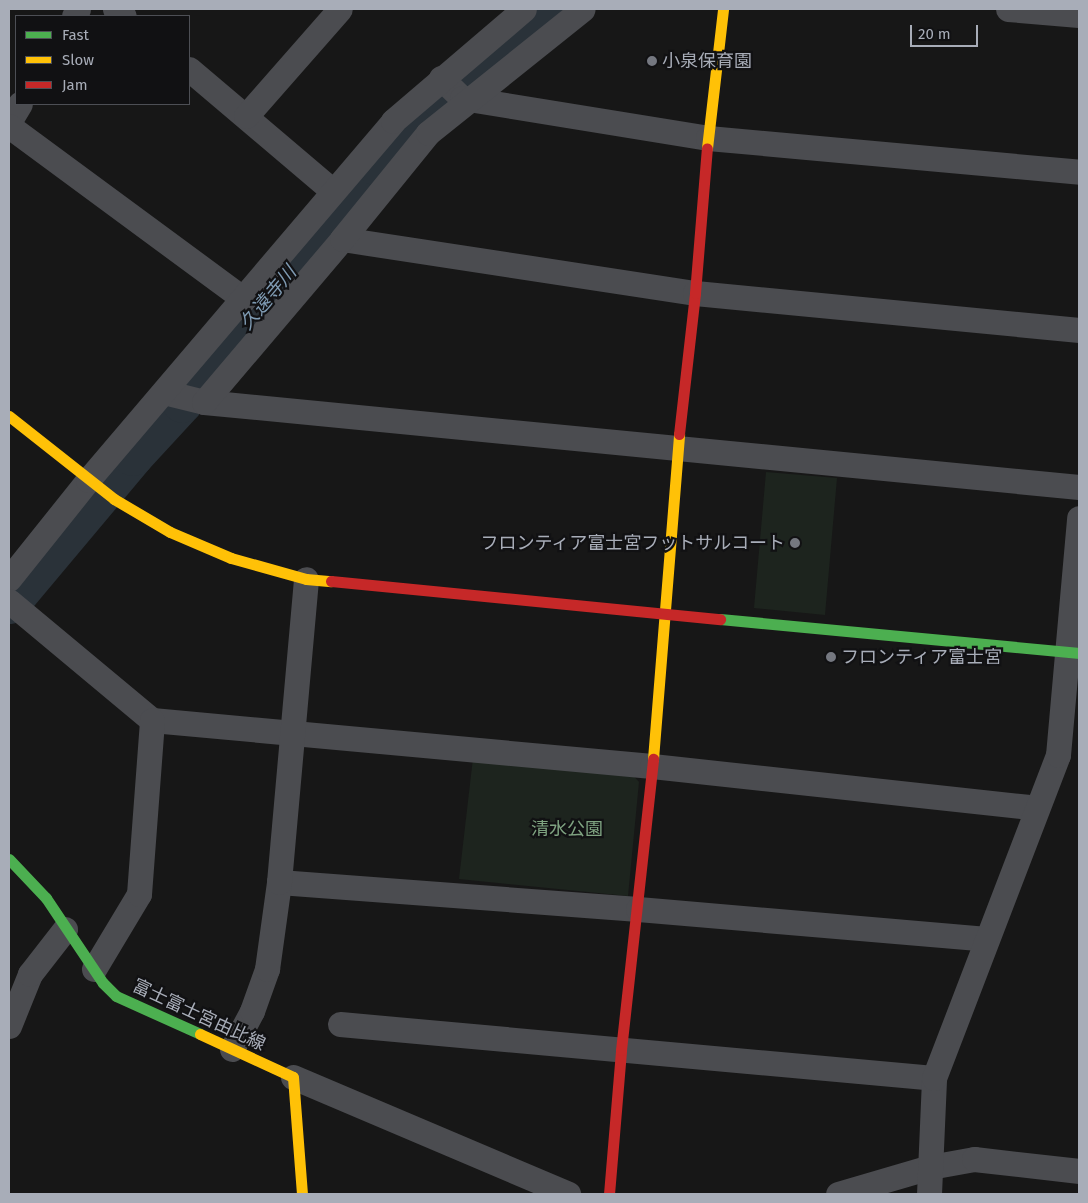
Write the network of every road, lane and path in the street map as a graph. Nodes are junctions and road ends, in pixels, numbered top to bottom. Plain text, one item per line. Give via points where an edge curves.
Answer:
1 (340, 9) edge
2 (524, 9) edge
3 (583, 9) edge
4 (723, 9) edge
5 (1008, 9) edge
6 (1079, 15) edge
7 (190, 70) edge
8 (455, 90) junction
9 (19, 105) edge
10 (246, 116) junction
11 (9, 122) edge
12 (9, 126) edge
13 (708, 138) junction
14 (1079, 172) edge
15 (333, 191) junction
16 (342, 239) junction
17 (695, 293) junction
18 (244, 299) junction
19 (1079, 330) edge
20 (186, 397) junction
21 (9, 416) edge
22 (677, 449) junction
23 (91, 482) junction
24 (1079, 487) edge
25 (1079, 518) edge
26 (9, 579) edge
27 (306, 579) junction
28 (15, 606) edge
29 (666, 612) junction
30 (1073, 652) edge
31 (152, 720) junction
32 (293, 732) junction
33 (652, 766) junction
34 (1037, 808) junction
35 (9, 859) edge
36 (279, 882) junction
37 (638, 909) junction
38 (65, 929) junction
39 (987, 939) junction
40 (94, 969) junction
41 (340, 1024) dead end
42 (9, 1026) edge
43 (232, 1049) junction
44 (621, 1050) junction
45 (293, 1077) junction
46 (934, 1078) junction
47 (930, 1166) junction
48 (1078, 1171) edge
49 (527, 1187) edge
50 (302, 1194) edge
51 (568, 1194) edge
52 (610, 1194) edge
53 (838, 1194) edge
54 (929, 1194) edge

1 - 10 street
2 - 8 street
3 - 8 street
4 - 13 street
5 - 6 street
7 - 10 street
8 - 13 street
8 - 15 street via 393,121
8 - 16 street via 428,133
9 - 11 street
10 - 15 street
12 - 18 street
13 - 14 street
13 - 17 street
15 - 18 street
16 - 17 street
16 - 20 street
17 - 19 street
17 - 22 street
18 - 20 street
20 - 22 street
20 - 23 street
21 - 23 street
22 - 24 street
22 - 29 street
23 - 26 street
23 - 27 street via 170,532 231,558
25 - 30 street
27 - 29 street
27 - 32 street
28 - 31 street
29 - 30 street
29 - 33 street
30 - 34 street via 1058,754
31 - 32 street
31 - 40 street via 139,894
32 - 33 street
32 - 36 street
33 - 34 street
33 - 37 street
34 - 39 street
35 - 38 street, 富士富士宮由比線 via 46,898
36 - 37 street
36 - 43 street via 267,969 252,1011
37 - 39 street
37 - 44 street
38 - 40 street, 富士富士宮由比線
38 - 42 street via 30,974
39 - 46 street
40 - 43 street, 富士富士宮由比線 via 116,996
41 - 44 street
43 - 45 street, 富士富士宮由比線
44 - 46 street
44 - 52 street
45 - 49 street
45 - 50 street
46 - 47 street
47 - 48 street via 974,1159
47 - 53 street
47 - 54 street
49 - 51 street

